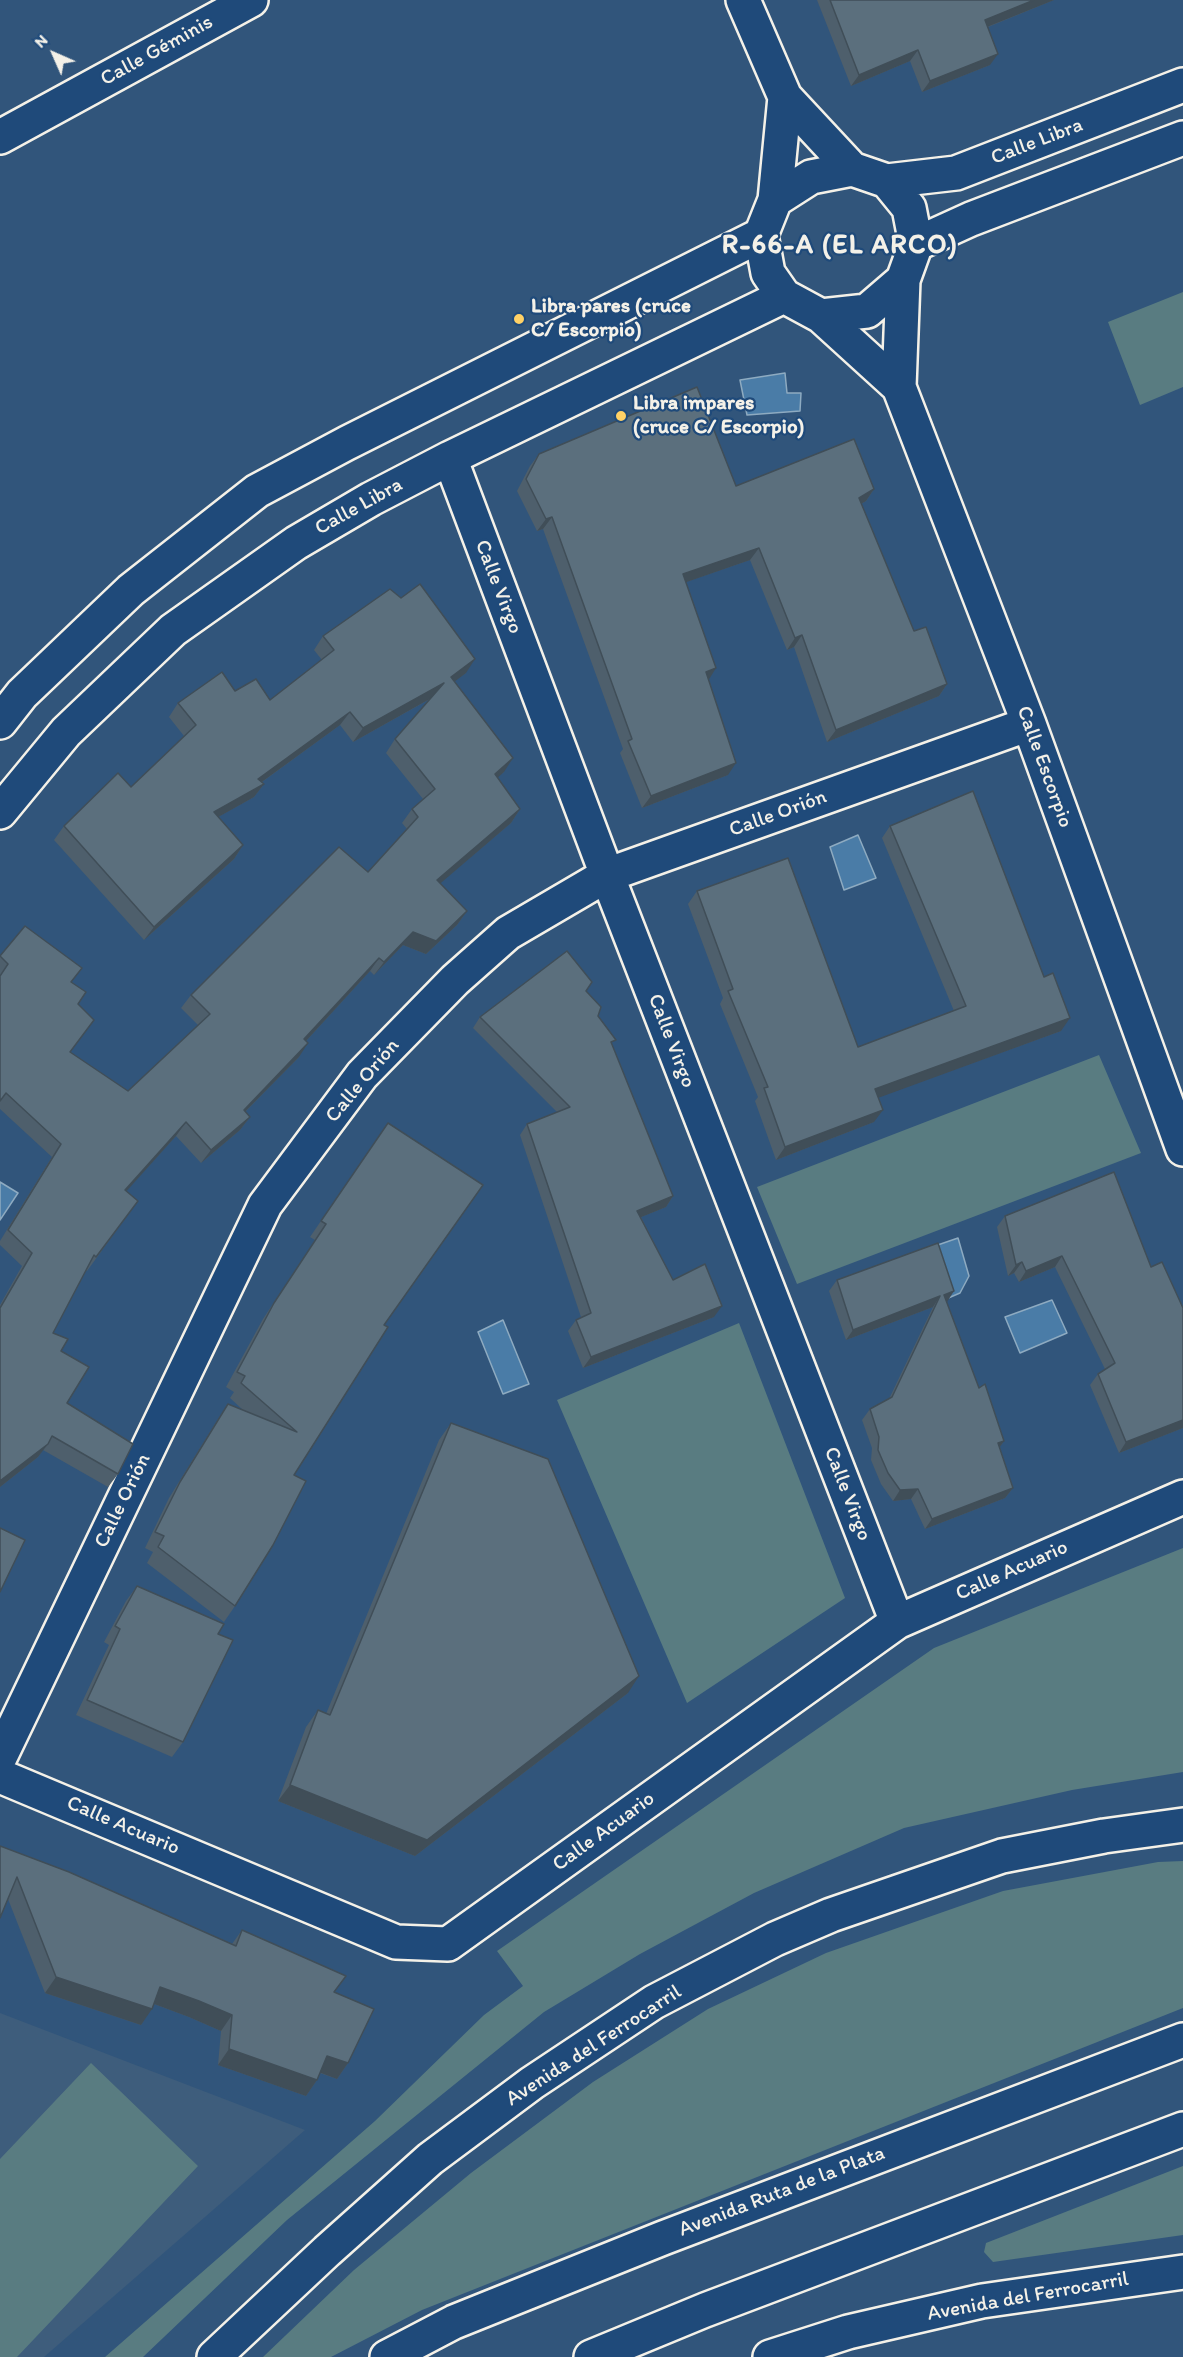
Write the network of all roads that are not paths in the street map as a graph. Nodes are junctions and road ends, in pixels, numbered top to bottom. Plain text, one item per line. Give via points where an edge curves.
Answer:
1 (251, 0) edge
2 (743, 0) edge
3 (1183, 85) edge
4 (785, 97) junction
5 (0, 137) edge
6 (1183, 138) edge
7 (852, 169) junction
8 (887, 181) junction
9 (775, 200) junction
10 (761, 235) junction
11 (916, 244) junction
12 (903, 280) junction
13 (784, 296) junction
14 (821, 316) junction
15 (899, 387) junction
16 (450, 458) junction
17 (0, 722) edge
18 (1029, 724) junction
19 (0, 812) edge
20 (607, 875) junction
21 (1183, 1149) edge
22 (1183, 1497) edge
23 (897, 1622) junction
24 (0, 1757) edge
25 (0, 1776) edge
26 (1183, 1825) edge
27 (1183, 2040) edge
28 (1183, 2129) edge
29 (1183, 2272) edge
30 (214, 2357) edge
31 (387, 2357) edge
32 (591, 2357) edge
33 (770, 2357) edge

1 - 5 main road, Calle Géminis
2 - 4 main road
3 - 8 main road, Calle Libra via 956,173
4 - 7 main road
4 - 9 main road
6 - 11 main road
7 - 8 main road
7 - 9 main road via 811,177
8 - 11 main road via 909,208
9 - 10 main road
10 - 13 main road via 768,273
10 - 17 main road via 258,491 131,590 22,694
11 - 12 main road
12 - 14 main road via 867,311
12 - 15 main road, Calle Escorpio
13 - 14 main road
13 - 16 main road, Calle Libra
14 - 15 main road, Calle Escorpio
15 - 18 main road, Calle Escorpio
16 - 19 main road, Calle Libra via 296,543 173,630 66,732
16 - 20 main road, Calle Virgo
18 - 20 main road, Calle Orión
18 - 21 main road, Calle Escorpio
20 - 23 main road, Calle Virgo
20 - 24 main road, Calle Orión via 508,933 455,980 362,1075 265,1205
22 - 23 main road, Calle Acuario
23 - 25 main road, Calle Acuario via 448,1944 396,1942
26 - 30 main road, Avenida del Ferrocarril via 1002,1856 831,1915 775,1939 654,2002 430,2159
27 - 31 main road, Avenida Ruta de la Plata via 652,2242 454,2322
28 - 32 main road
29 - 33 main road, Avenida del Ferrocarril via 982,2301 848,2332

